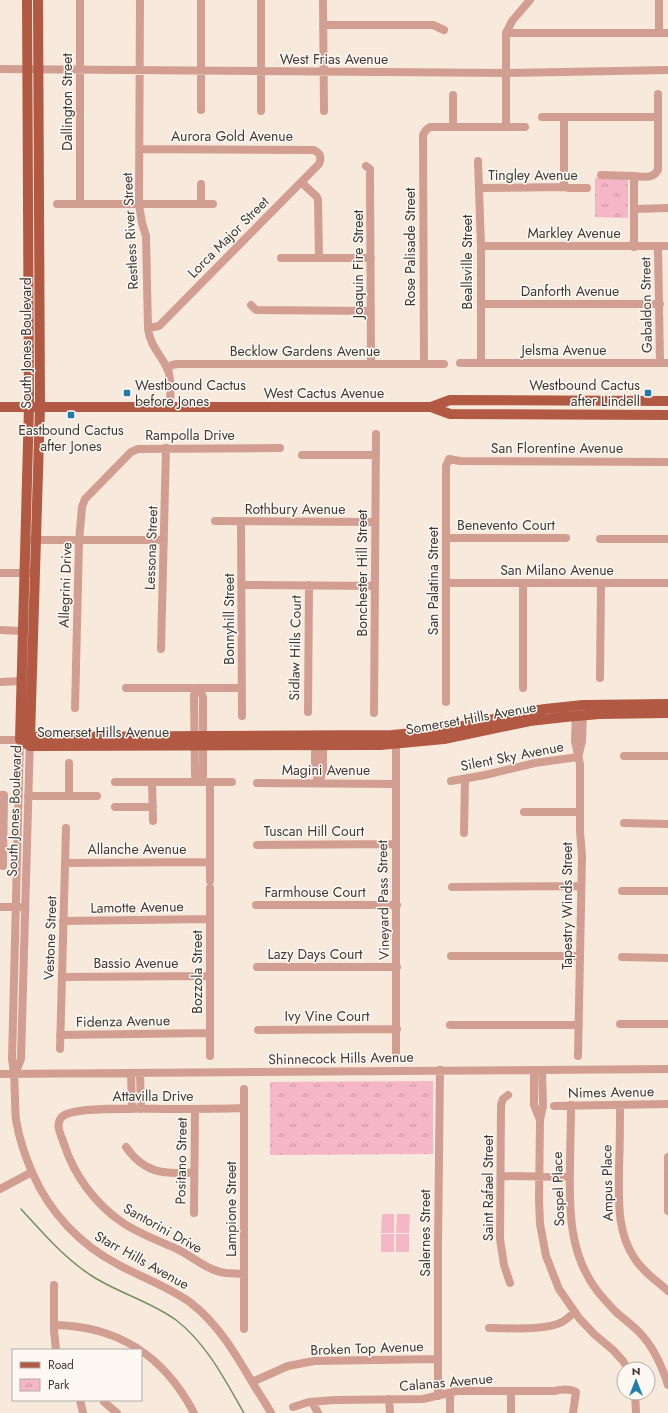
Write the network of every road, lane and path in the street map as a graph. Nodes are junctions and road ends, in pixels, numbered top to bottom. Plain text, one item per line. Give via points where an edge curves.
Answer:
1 (27, 0) edge
2 (38, 0) edge
3 (80, 0) edge
4 (140, 0) edge
5 (201, 0) edge
6 (261, 0) edge
7 (323, 0) edge
8 (530, 0) edge
9 (659, 0) edge
10 (323, 25) junction
11 (444, 30) dead end
12 (506, 33) junction
13 (659, 33) junction
14 (668, 34) edge
15 (0, 69) edge
16 (27, 70) junction
17 (38, 70) junction
18 (80, 70) junction
19 (668, 70) edge
20 (140, 71) junction
21 (201, 71) junction
22 (261, 71) junction
23 (323, 72) junction
24 (506, 72) junction
25 (658, 94) dead end
26 (453, 95) dead end
27 (201, 110) dead end
28 (261, 111) dead end
29 (324, 111) dead end
30 (542, 117) dead end
31 (564, 117) junction
32 (658, 117) junction
33 (453, 127) junction
34 (506, 127) junction
35 (525, 127) dead end
36 (140, 149) junction
37 (320, 157) joint
38 (478, 160) dead end
39 (366, 166) dead end
40 (601, 175) dead end
41 (634, 176) junction
42 (301, 182) junction
43 (202, 184) dead end
44 (564, 187) junction
45 (480, 188) junction
46 (587, 188) dead end
47 (57, 204) dead end
48 (80, 204) junction
49 (139, 204) junction
50 (201, 204) junction
51 (213, 204) dead end
52 (668, 208) edge
53 (635, 209) junction
54 (481, 246) junction
55 (634, 246) junction
56 (658, 246) junction
57 (668, 246) edge
58 (281, 258) dead end
59 (319, 258) junction
60 (371, 258) junction
61 (481, 304) junction
62 (660, 304) junction
63 (251, 305) dead end
64 (371, 310) junction
65 (148, 328) junction
66 (460, 363) dead end
67 (481, 363) junction
68 (664, 363) edge
69 (371, 364) junction
70 (424, 364) junction
71 (444, 364) dead end
72 (167, 369) junction
73 (668, 401) edge
74 (0, 406) edge
75 (29, 406) junction
76 (40, 406) junction
77 (170, 407) junction
78 (431, 407) junction
79 (668, 415) edge
80 (376, 434) dead end
81 (166, 448) junction
82 (280, 448) dead end
83 (302, 455) dead end
84 (376, 456) junction
85 (448, 462) joint
86 (668, 462) edge
87 (110, 473) joint
88 (215, 521) dead end
89 (241, 521) junction
90 (375, 522) junction
91 (446, 538) junction
92 (566, 538) dead end
93 (600, 539) dead end
94 (668, 539) edge
95 (25, 540) junction
96 (36, 540) junction
97 (164, 540) junction
98 (79, 541) junction
99 (0, 573) edge
100 (24, 573) junction
101 (35, 573) junction
102 (446, 583) junction
103 (523, 583) junction
104 (601, 583) junction
105 (668, 583) edge
106 (242, 585) junction
107 (309, 586) junction
108 (375, 586) junction
109 (0, 630) edge
110 (23, 630) junction
111 (161, 649) dead end
112 (600, 678) dead end
113 (22, 681) junction
114 (0, 682) edge
115 (126, 688) dead end
116 (199, 688) junction
117 (242, 688) junction
118 (523, 688) dead end
119 (446, 702) dead end
120 (668, 704) edge
121 (75, 708) dead end
122 (580, 710) junction
123 (308, 712) dead end
124 (374, 713) dead end
125 (668, 713) edge
126 (242, 716) dead end
127 (0, 740) edge
128 (27, 741) junction
129 (198, 741) junction
130 (319, 741) junction
131 (396, 744) junction
132 (624, 756) dead end
133 (668, 756) edge
134 (578, 757) junction
135 (69, 763) dead end
136 (465, 779) junction
137 (451, 781) dead end
138 (115, 782) dead end
139 (152, 782) junction
140 (200, 782) junction
141 (210, 782) junction
142 (232, 782) dead end
143 (257, 783) dead end
144 (318, 783) junction
145 (396, 784) junction
146 (2, 795) edge
147 (28, 796) junction
148 (69, 796) junction
149 (97, 796) dead end
150 (115, 807) dead end
151 (153, 807) junction
152 (524, 812) dead end
153 (580, 812) junction
154 (153, 820) dead end
155 (624, 823) dead end
156 (668, 824) edge
157 (66, 828) dead end
158 (464, 833) dead end
159 (395, 844) junction
160 (257, 845) dead end
161 (2, 850) edge
162 (210, 862) junction
163 (65, 863) junction
164 (3, 866) dead end
165 (581, 886) junction
166 (452, 887) dead end
167 (622, 891) dead end
168 (668, 891) edge
169 (256, 905) dead end
170 (397, 905) junction
171 (0, 907) edge
172 (16, 907) junction
173 (25, 907) junction
174 (210, 919) junction
175 (64, 921) junction
176 (451, 956) dead end
177 (580, 956) junction
178 (622, 957) dead end
179 (668, 958) edge
180 (257, 967) dead end
181 (397, 967) junction
182 (210, 976) junction
183 (62, 977) junction
184 (620, 1024) dead end
185 (668, 1024) edge
186 (450, 1025) dead end
187 (579, 1025) junction
188 (397, 1029) junction
189 (258, 1030) dead end
190 (210, 1033) junction
191 (60, 1035) junction
192 (60, 1049) dead end
193 (210, 1056) dead end
194 (396, 1056) dead end
195 (578, 1056) dead end
196 (668, 1069) edge
197 (440, 1070) junction
198 (534, 1070) junction
199 (542, 1070) junction
200 (131, 1073) junction
201 (140, 1073) junction
202 (0, 1074) edge
203 (15, 1074) junction
204 (244, 1089) dead end
205 (508, 1094) dead end
206 (668, 1104) edge
207 (571, 1105) junction
208 (620, 1105) junction
209 (554, 1106) dead end
210 (244, 1108) junction
211 (132, 1109) junction
212 (140, 1109) junction
213 (195, 1109) junction
214 (62, 1116) joint
215 (540, 1120) junction
216 (126, 1147) dead end
217 (668, 1157) edge
218 (668, 1169) edge
219 (32, 1172) junction
220 (194, 1172) junction
221 (501, 1176) junction
222 (539, 1176) junction
223 (570, 1177) junction
224 (0, 1189) edge
225 (668, 1211) edge
226 (194, 1213) dead end
227 (244, 1274) junction
228 (510, 1283) dead end
229 (54, 1285) dead end
230 (668, 1291) edge
231 (575, 1312) junction
232 (54, 1325) junction
233 (489, 1328) dead end
234 (244, 1329) dead end
235 (56, 1349) edge
236 (138, 1349) edge
237 (142, 1351) edge
238 (437, 1359) junction
239 (622, 1361) edge
240 (252, 1382) junction
241 (668, 1385) edge
242 (511, 1391) junction
243 (450, 1393) junction
244 (438, 1396) junction
245 (389, 1399) junction
246 (80, 1401) edge
247 (635, 1401) edge
248 (104, 1402) dead end
249 (312, 1402) junction
250 (293, 1407) dead end
251 (83, 1413) edge
252 (117, 1413) edge
253 (194, 1413) edge
254 (271, 1413) edge
255 (318, 1413) edge
256 (390, 1413) edge
257 (450, 1413) edge
258 (511, 1413) edge
259 (574, 1413) edge
260 (636, 1413) edge

1 - 16 main road, South Jones Boulevard
2 - 17 main road, South Jones Boulevard
3 - 18 street, Dallington Street
4 - 20 street, Restless River Street
5 - 21 street
6 - 22 street
7 - 10 street
8 - 12 street via 512,21
9 - 13 street
10 - 11 street via 432,26
10 - 23 street
12 - 13 street
12 - 24 street
13 - 14 street
15 - 16 street, West Frias Avenue
16 - 17 street, West Frias Avenue
16 - 75 main road, South Jones Boulevard
17 - 18 street, West Frias Avenue
17 - 76 main road, South Jones Boulevard
18 - 20 street, West Frias Avenue
18 - 48 street, Dallington Street
19 - 24 street, West Frias Avenue
20 - 21 street, West Frias Avenue
20 - 36 street, Restless River Street
21 - 22 street, West Frias Avenue
21 - 27 street
22 - 23 street, West Frias Avenue
22 - 28 street
23 - 24 street, West Frias Avenue
23 - 29 street
24 - 34 street
25 - 32 street
26 - 33 street
30 - 31 street
31 - 32 street
31 - 44 street
32 - 41 street via 658,170 649,177
33 - 34 street
33 - 70 street, Rose Palisade Street via 430,128 423,135
34 - 35 street
36 - 37 street, Aurora Gold Avenue via 314,150
36 - 49 street, Restless River Street
37 - 42 street, Lorca Major Street via 319,164
38 - 45 street, Beallsville Street
39 - 60 street, Joaquin Fire Street via 370,169
40 - 41 street
41 - 53 street
42 - 59 street via 318,200
42 - 65 street, Lorca Major Street via 159,326
43 - 50 street
44 - 45 street, Tingley Avenue
44 - 46 street, Tingley Avenue
45 - 54 street, Beallsville Street
47 - 48 street
48 - 49 street
49 - 50 street
49 - 65 street, Restless River Street via 146,236
50 - 51 street
52 - 53 street
53 - 55 street
54 - 55 street, Markley Avenue
54 - 61 street, Beallsville Street
55 - 56 street, Markley Avenue
56 - 57 street, Markley Avenue
56 - 62 street, Gabaldon Street
58 - 59 street
59 - 60 street
60 - 64 street, Joaquin Fire Street
61 - 62 street, Danforth Avenue
61 - 67 street, Beallsville Street
62 - 68 street, Gabaldon Street
63 - 64 street via 256,310
64 - 69 street, Joaquin Fire Street
65 - 72 street, Restless River Street via 150,340
66 - 67 street, Jelsma Avenue
67 - 68 street, Jelsma Avenue
69 - 70 street, Becklow Gardens Avenue
69 - 72 street, Becklow Gardens Avenue via 177,364
70 - 71 street, Becklow Gardens Avenue
72 - 77 street, Restless River Street via 170,377
73 - 78 main road, West Cactus Avenue via 450,400
74 - 75 main road, West Cactus Avenue
75 - 76 main road, West Cactus Avenue
75 - 95 main road, South Jones Boulevard
76 - 77 main road, West Cactus Avenue
76 - 96 main road, South Jones Boulevard
77 - 78 main road, West Cactus Avenue
78 - 79 main road, West Cactus Avenue via 450,414
80 - 84 street, Bonchester Hill Street
81 - 82 street, Rampolla Drive
81 - 87 street, Rampolla Drive via 135,450
81 - 97 street, Lessona Street
83 - 84 street
84 - 90 street, Bonchester Hill Street
85 - 86 street, San Florentine Avenue via 453,459
85 - 91 street, San Palatina Street
87 - 98 street, Allegrini Drive via 82,504
88 - 89 street, Rothbury Avenue
89 - 90 street, Rothbury Avenue
89 - 106 street, Bonnyhill Street
90 - 108 street, Bonchester Hill Street
91 - 92 street, Benevento Court
91 - 102 street, San Palatina Street
93 - 94 street
95 - 96 street
95 - 100 main road, South Jones Boulevard
96 - 98 street
96 - 101 main road, South Jones Boulevard
97 - 98 street
97 - 111 street, Lessona Street
98 - 121 street, Allegrini Drive
99 - 100 street
100 - 101 street
100 - 110 main road, South Jones Boulevard
101 - 128 main road, South Jones Boulevard
102 - 103 street, San Milano Avenue
102 - 119 street, San Palatina Street
103 - 104 street, San Milano Avenue
103 - 118 street
104 - 105 street, San Milano Avenue
104 - 112 street
106 - 107 street
106 - 117 street, Bonnyhill Street
107 - 108 street
107 - 123 street, Sidlaw Hills Court
108 - 124 street, Bonchester Hill Street
109 - 110 street
110 - 113 main road, South Jones Boulevard
113 - 114 street
113 - 128 main road, South Jones Boulevard
115 - 116 street
116 - 117 street
116 - 129 street via 194,695
117 - 126 street, Bonnyhill Street
120 - 122 main road, Somerset Hills Avenue
122 - 125 main road, Somerset Hills Avenue
122 - 130 main road, Somerset Hills Avenue via 520,713 414,734
122 - 131 main road, Somerset Hills Avenue via 444,739
122 - 134 street, Tapestry Winds Street via 575,741
127 - 128 street
128 - 129 main road, Somerset Hills Avenue
128 - 147 street, South Jones Boulevard
128 - 172 street, South Jones Boulevard
129 - 130 main road, Somerset Hills Avenue
129 - 140 street via 195,776
130 - 131 main road, Somerset Hills Avenue
130 - 144 street via 315,769
131 - 145 street, Vineyard Pass Street
132 - 133 street
134 - 136 street, Silent Sky Avenue via 536,763
134 - 153 street, Tapestry Winds Street
135 - 148 street
136 - 137 street, Silent Sky Avenue
136 - 158 street
138 - 139 street
139 - 140 street
139 - 151 street
140 - 141 street
141 - 142 street
141 - 162 street, Bozzola Street
143 - 144 street, Magini Avenue
144 - 145 street, Magini Avenue
145 - 159 street, Vineyard Pass Street
146 - 161 street
147 - 148 street
147 - 173 street, South Jones Boulevard
148 - 149 street
150 - 151 street
151 - 154 street
152 - 153 street
153 - 165 street, Tapestry Winds Street
155 - 156 street
157 - 163 street, Vestone Street
159 - 160 street, Tuscan Hill Court
159 - 170 street, Vineyard Pass Street
161 - 164 street
162 - 163 street, Allanche Avenue
162 - 174 street, Bozzola Street
163 - 175 street, Vestone Street
165 - 166 street
165 - 177 street, Tapestry Winds Street
167 - 168 street
169 - 170 street, Farmhouse Court
170 - 181 street, Vineyard Pass Street
171 - 172 street
172 - 173 street
172 - 203 street, South Jones Boulevard via 12,1059
173 - 203 street, South Jones Boulevard via 21,1059
174 - 175 street, Lamotte Avenue
174 - 182 street, Bozzola Street
175 - 183 street, Vestone Street
176 - 177 street
177 - 187 street, Tapestry Winds Street
178 - 179 street
180 - 181 street, Lazy Days Court
181 - 188 street, Vineyard Pass Street
182 - 183 street, Bassio Avenue
182 - 190 street, Bozzola Street
183 - 191 street, Vestone Street
184 - 185 street
186 - 187 street
187 - 195 street, Tapestry Winds Street
188 - 189 street, Ivy Vine Court
188 - 194 street, Vineyard Pass Street
190 - 191 street, Fidenza Avenue
190 - 193 street, Bozzola Street
191 - 192 street, Vestone Street
196 - 199 street, Shinnecock Hills Avenue
197 - 198 street, Shinnecock Hills Avenue
197 - 201 street, Shinnecock Hills Avenue
197 - 238 street, Salernes Street
198 - 199 street, Shinnecock Hills Avenue
198 - 215 street via 534,1105
199 - 215 street via 543,1106
200 - 201 street, Shinnecock Hills Avenue
200 - 203 street, Shinnecock Hills Avenue
200 - 211 street
201 - 212 street
202 - 203 street, Shinnecock Hills Avenue
203 - 219 street, Starr Hills Avenue via 17,1124
204 - 210 street, Lampione Street
205 - 221 street, Saint Rafael Street via 501,1105
206 - 208 street, Nimes Avenue
207 - 208 street, Nimes Avenue
207 - 209 street, Nimes Avenue
207 - 223 street, Sospel Place
208 - 230 street, Ampus Place via 618,1208 621,1228 635,1259 646,1273
210 - 213 street, Attavilla Drive
210 - 227 street, Lampione Street
211 - 212 street, Attavilla Drive
211 - 214 street, Attavilla Drive via 75,1112
212 - 213 street, Attavilla Drive
213 - 220 street, Positano Street
214 - 227 street, Santorini Drive via 58,1122 59,1127 76,1171 92,1195 114,1216 213,1270
215 - 222 street
216 - 220 street via 135,1159 149,1168 170,1173
217 - 218 street
218 - 225 street
219 - 224 street
219 - 240 street, Starr Hills Avenue via 59,1217 86,1244 109,1260 157,1282 192,1304 212,1322 228,1342
220 - 226 street, Positano Street
221 - 222 street
221 - 228 street, Saint Rafael Street via 500,1239
222 - 223 street
222 - 231 street via 540,1224 546,1256 559,1288
223 - 241 street, Sospel Place via 572,1229 581,1263 603,1298 650,1346 660,1361
227 - 234 street, Lampione Street
229 - 232 street
231 - 233 street via 551,1326
231 - 239 street
232 - 235 street
232 - 236 street via 102,1331
237 - 253 street via 171,1376
238 - 240 street, Broken Top Avenue via 314,1361 282,1368
238 - 244 street, Salernes Street
240 - 254 street, Starr Hills Avenue
242 - 243 street, Calanas Avenue
242 - 258 street
242 - 259 street, Calanas Avenue via 569,1389 576,1392
243 - 244 street, Calanas Avenue
243 - 257 street
244 - 245 street, Calanas Avenue via 424,1399
245 - 249 street, Calanas Avenue
245 - 256 street
246 - 251 street
247 - 260 street
248 - 252 street
249 - 250 street, Calanas Avenue
249 - 255 street

